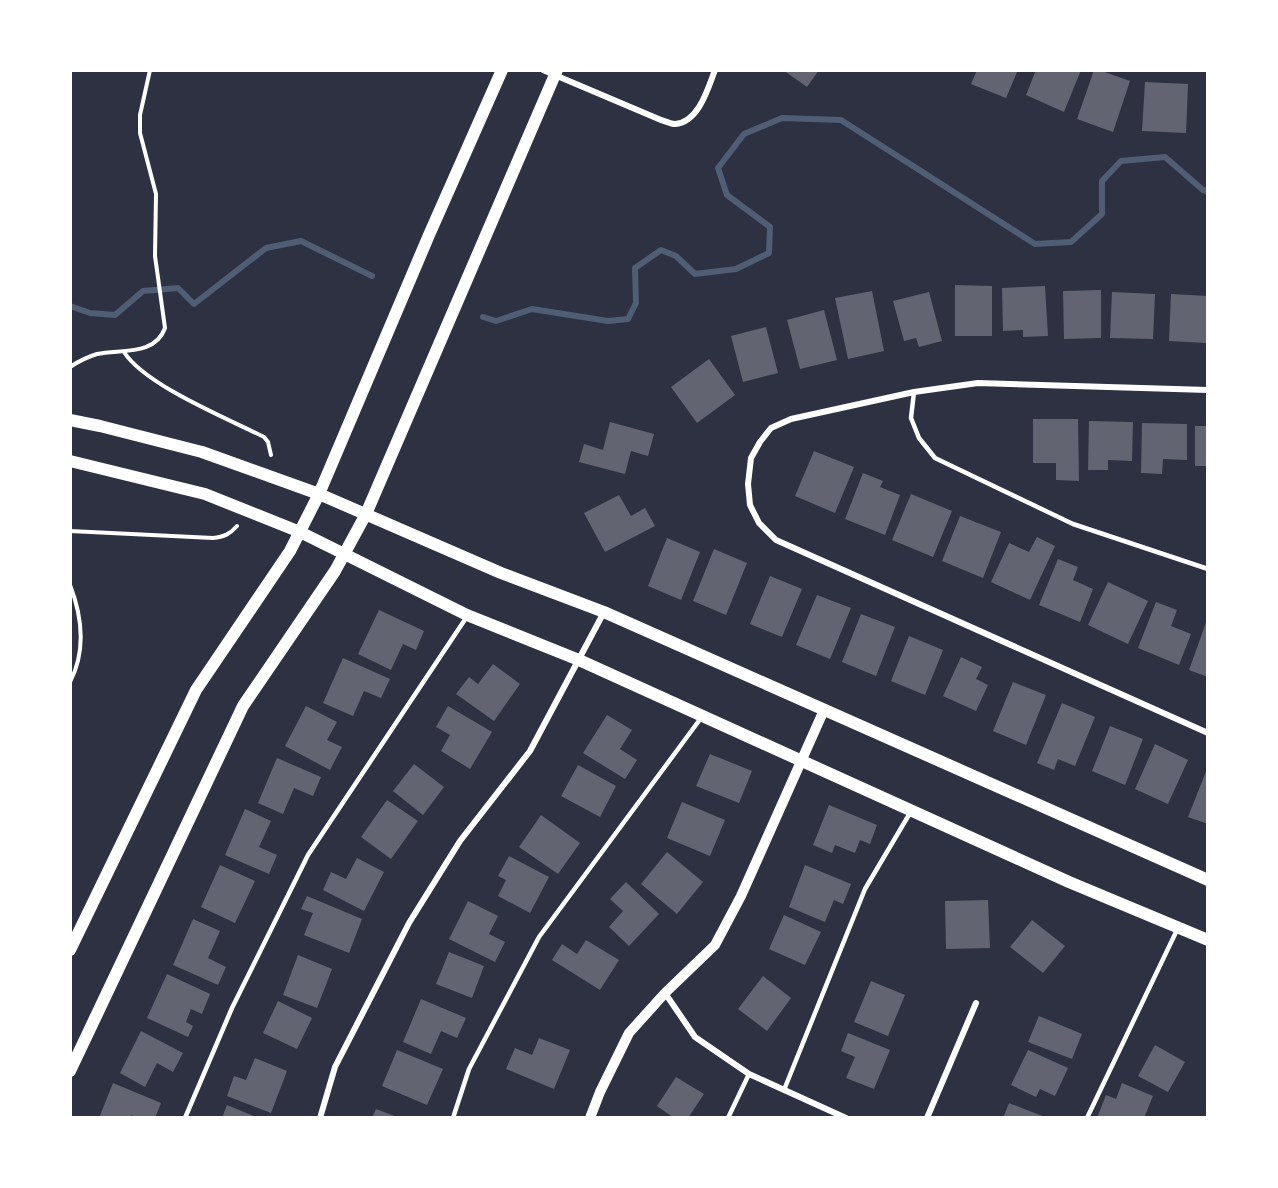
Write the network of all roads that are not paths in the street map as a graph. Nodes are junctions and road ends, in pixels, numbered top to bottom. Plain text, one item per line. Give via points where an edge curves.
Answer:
1 (502, 70) edge
2 (715, 70) edge
3 (551, 72) edge
4 (1208, 390) edge
5 (914, 392) junction
6 (70, 420) edge
7 (70, 461) edge
8 (319, 494) junction
9 (366, 514) junction
10 (300, 532) junction
11 (345, 554) junction
12 (1208, 569) edge
13 (604, 612) junction
14 (467, 615) junction
15 (579, 660) junction
16 (824, 710) junction
17 (703, 716) junction
18 (1208, 733) edge
19 (801, 760) junction
20 (912, 811) junction
21 (1208, 880) edge
22 (1178, 927) junction
23 (1208, 940) edge
24 (70, 950) edge
25 (665, 993) junction
26 (976, 1003) dead end
27 (70, 1071) edge
28 (749, 1074) junction
29 (784, 1090) junction
30 (185, 1118) edge
31 (320, 1118) edge
32 (453, 1118) edge
33 (590, 1118) edge
34 (729, 1118) edge
35 (846, 1118) edge
36 (927, 1118) edge
37 (1087, 1118) edge

1 - 8 main road
2 - 3 street via 701,103 688,118 676,124
3 - 9 main road
4 - 5 street via 978,383
5 - 12 lane via 911,418 918,438 935,458 1073,524
5 - 18 street via 792,419 771,428 751,458 750,505 759,523 776,540
6 - 8 main road via 202,452
7 - 10 main road via 205,494
8 - 9 main road
8 - 10 main road
9 - 11 main road
9 - 13 main road via 501,573
10 - 11 main road
10 - 24 main road via 196,690
11 - 14 main road
11 - 27 main road via 243,706
13 - 15 street
13 - 16 main road
14 - 15 main road
14 - 30 lane via 308,855 232,1008
15 - 17 main road
15 - 31 street via 530,751 460,841 409,923 335,1067
16 - 19 street
16 - 21 main road
17 - 19 main road
17 - 32 lane via 539,937 470,1069
19 - 20 main road
19 - 25 street via 715,945
20 - 22 main road
20 - 29 lane via 865,889
22 - 23 main road
22 - 37 lane
25 - 28 street via 695,1037
25 - 33 street via 629,1034
26 - 36 street
28 - 29 street
28 - 34 lane
29 - 35 street

